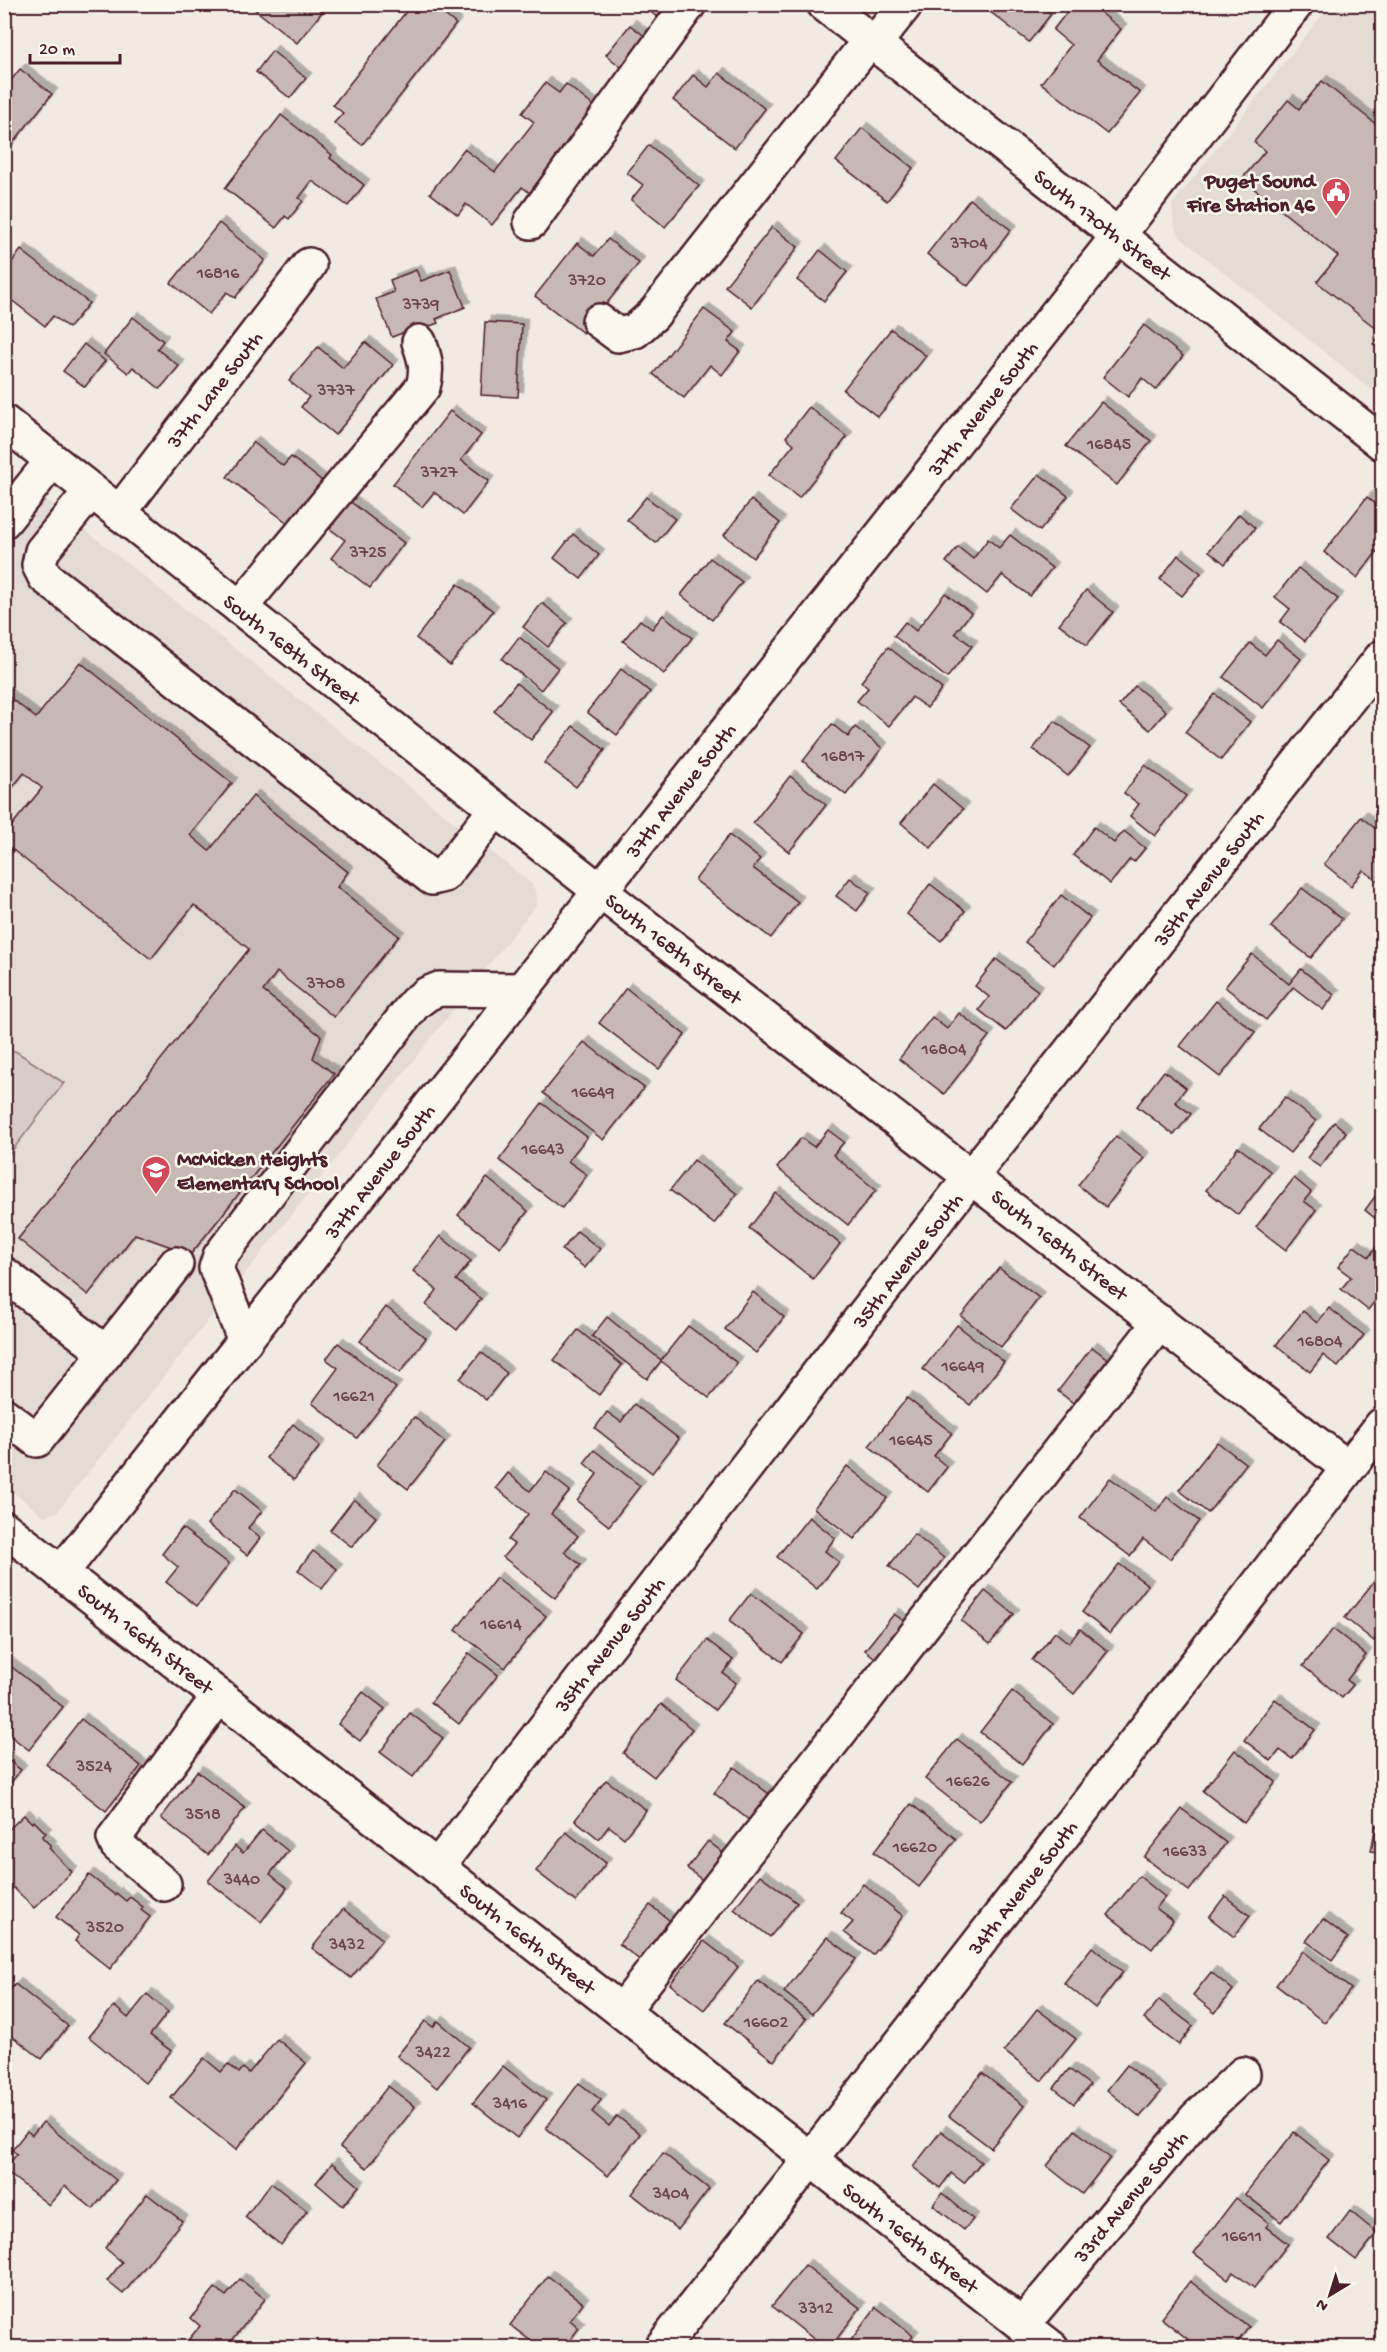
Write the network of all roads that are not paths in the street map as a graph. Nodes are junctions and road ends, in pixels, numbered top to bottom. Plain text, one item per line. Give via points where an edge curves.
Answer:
1 (689, 4) edge
2 (824, 4) edge
3 (906, 4) edge
4 (1296, 4) edge
5 (872, 42) junction
6 (531, 222) dead end
7 (1118, 236) junction
8 (309, 265) dead end
9 (599, 321) dead end
10 (418, 342) dead end
11 (4, 422) edge
12 (1383, 443) edge
13 (52, 460) junction
14 (91, 491) junction
15 (119, 513) junction
16 (4, 521) edge
17 (240, 608) junction
18 (1383, 657) edge
19 (495, 809) junction
20 (600, 891) junction
21 (522, 990) junction
22 (972, 1176) junction
23 (176, 1264) dead end
24 (4, 1274) edge
25 (1160, 1322) junction
26 (244, 1341) junction
27 (106, 1353) junction
28 (4, 1415) edge
29 (1383, 1425) edge
30 (1348, 1468) junction
31 (4, 1528) edge
32 (61, 1573) junction
33 (219, 1696) junction
34 (437, 1867) junction
35 (164, 1884) dead end
36 (622, 2012) junction
37 (1243, 2074) dead end
38 (810, 2157) junction
39 (1023, 2324) junction
40 (661, 2348) edge
41 (1052, 2348) edge

1 - 6 street
2 - 5 street, South 170th Street
3 - 5 street
4 - 7 street, 37th Avenue South
5 - 7 street, South 170th Street
5 - 9 street via 653,315 635,331 618,335
7 - 12 street, South 170th Street
7 - 20 street, 37th Avenue South
8 - 15 street, 37th Lane South
10 - 17 street via 426,360 423,387
11 - 13 street, South 168th Street
13 - 14 street, South 168th Street
13 - 16 street
14 - 15 street, South 168th Street
14 - 19 street via 42,550 39,564 45,577 432,878 444,875
15 - 17 street, South 168th Street
17 - 19 street, South 168th Street
18 - 22 street, 35th Avenue South
19 - 20 street, South 168th Street
20 - 21 street, 37th Avenue South
20 - 22 street, South 168th Street
21 - 26 street, 37th Avenue South
21 - 26 street via 439,989 415,1003 220,1256 216,1268
22 - 25 street, South 168th Street
22 - 34 street, 35th Avenue South
23 - 27 street
24 - 27 street
25 - 30 street, South 168th Street
25 - 36 street
26 - 32 street, 37th Avenue South
27 - 28 street via 37,1440
29 - 30 street, 34th Avenue South
30 - 38 street, 34th Avenue South
31 - 32 street, South 166th Street
32 - 33 street, South 166th Street
33 - 34 street, South 166th Street
33 - 35 street via 114,1838 117,1845
34 - 36 street, South 166th Street
36 - 38 street, South 166th Street
37 - 39 street, 33rd Avenue South via 1196,2118
38 - 39 street, South 166th Street
38 - 40 street, 34th Avenue South
39 - 41 street, South 166th Street

